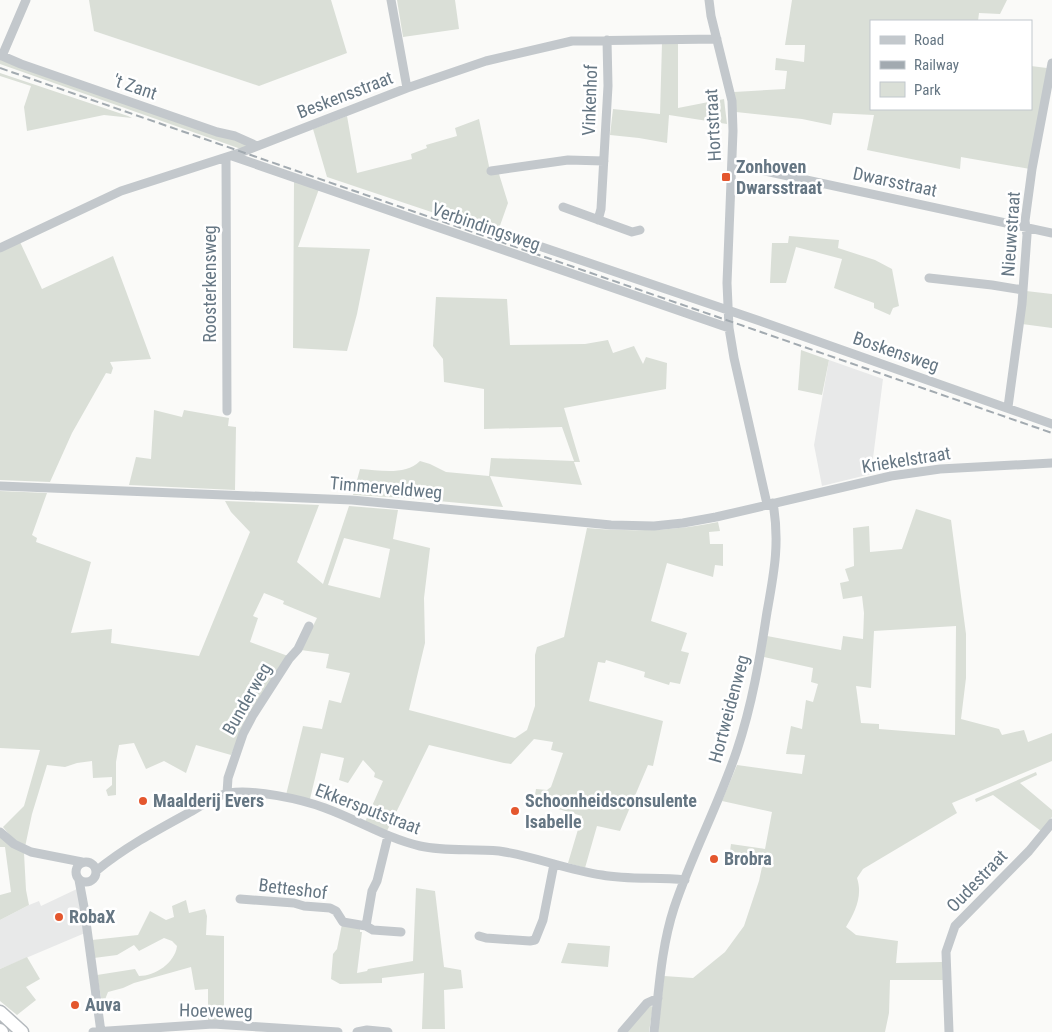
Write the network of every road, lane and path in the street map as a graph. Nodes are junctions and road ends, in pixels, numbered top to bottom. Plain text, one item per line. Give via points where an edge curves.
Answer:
1 (26, 0) edge
2 (391, 0) edge
3 (709, 0) edge
4 (717, 39) junction
5 (607, 40) junction
6 (1, 56) edge
7 (1052, 64) edge
8 (407, 88) junction
9 (257, 146) junction
10 (229, 157) junction
11 (604, 161) junction
12 (732, 164) junction
13 (491, 171) dead end
14 (562, 207) dead end
15 (598, 220) junction
16 (1025, 228) junction
17 (640, 230) dead end
18 (1052, 233) edge
19 (542, 247) dead end
20 (0, 248) edge
21 (634, 275) dead end
22 (929, 278) dead end
23 (1023, 290) junction
24 (728, 307) junction
25 (729, 325) junction
26 (1008, 407) junction
27 (227, 411) dead end
28 (1052, 424) edge
29 (1052, 463) edge
30 (0, 486) edge
31 (770, 504) junction
32 (309, 626) dead end
33 (227, 793) junction
34 (1052, 823) edge
35 (0, 832) edge
36 (388, 836) junction
37 (55, 856) junction
38 (113, 856) junction
39 (85, 862) junction
40 (554, 864) junction
41 (75, 871) junction
42 (96, 871) junction
43 (79, 880) junction
44 (685, 880) junction
45 (90, 882) junction
46 (240, 899) dead end
47 (84, 907) junction
48 (366, 926) junction
49 (401, 932) dead end
50 (479, 936) dead end
51 (658, 998) junction
52 (0, 1012) edge
53 (22, 1032) edge
54 (99, 1032) edge
55 (338, 1032) edge
56 (357, 1032) edge
57 (388, 1032) edge
58 (622, 1032) edge
59 (654, 1032) edge
60 (949, 1032) edge

1 - 6 street, 't Zant
2 - 8 street
3 - 4 street, Hortstraat
4 - 5 street, Beskensstraat
4 - 12 street, Hortstraat via 732,101
5 - 8 street, Beskensstraat via 565,43 506,56
5 - 11 street, Vinkenhof
6 - 9 street, 't Zant
7 - 16 street, Nieuwstraat via 1032,169
8 - 9 street, Beskensstraat
9 - 10 street, Beskensstraat
10 - 20 street, Beskensstraat via 121,191
10 - 25 street, Verbindingsweg
10 - 27 street, Roosterkensweg
11 - 13 street, Vinkenhof via 568,160
11 - 15 street, Vinkenhof
12 - 16 street, Dwarsstraat
12 - 24 street, Hortstraat
14 - 15 street
15 - 17 street via 632,232
16 - 18 street, Dwarsstraat
16 - 23 street, Nieuwstraat
19 - 24 street
21 - 24 street
22 - 23 street
23 - 26 street, Nieuwstraat
24 - 25 street, Hortstraat
24 - 26 street, Boskensweg
25 - 31 street, Hortweidenweg
26 - 28 street, Boskensweg
29 - 31 street, Kriekelstraat via 940,469 874,480
30 - 31 street, Timmerveldweg via 352,500 638,526 683,523
31 - 44 street, Hortweidenweg via 778,531 777,556 745,723 728,775
32 - 33 street, Bunderweg via 298,649 242,734
33 - 36 street, Ekkersputstraat via 298,800 326,808
33 - 38 street, Ekkersputstraat
34 - 60 street, Oudestraat via 955,926 946,952
35 - 37 street via 21,848
36 - 40 street, Ekkersputstraat via 436,849 497,851
36 - 48 street
37 - 39 street
37 - 41 street
38 - 39 street, Ekkersputstraat via 98,862
38 - 42 street, Ekkersputstraat
39 - 41 street
39 - 42 street via 94,865
40 - 44 street, Ekkersputstraat via 602,876
40 - 50 street via 543,920 535,940
41 - 43 street
42 - 45 street
43 - 45 street
43 - 47 street
44 - 51 street, Hortweidenweg via 667,932
45 - 47 street
46 - 48 street, Betteshof via 330,908 343,922
47 - 54 street
48 - 49 street, Betteshof via 374,930
51 - 58 street via 647,1002
51 - 59 street, Hortweidenweg
52 - 53 highway
54 - 55 street, Hoeveweg via 213,1024
56 - 57 street

